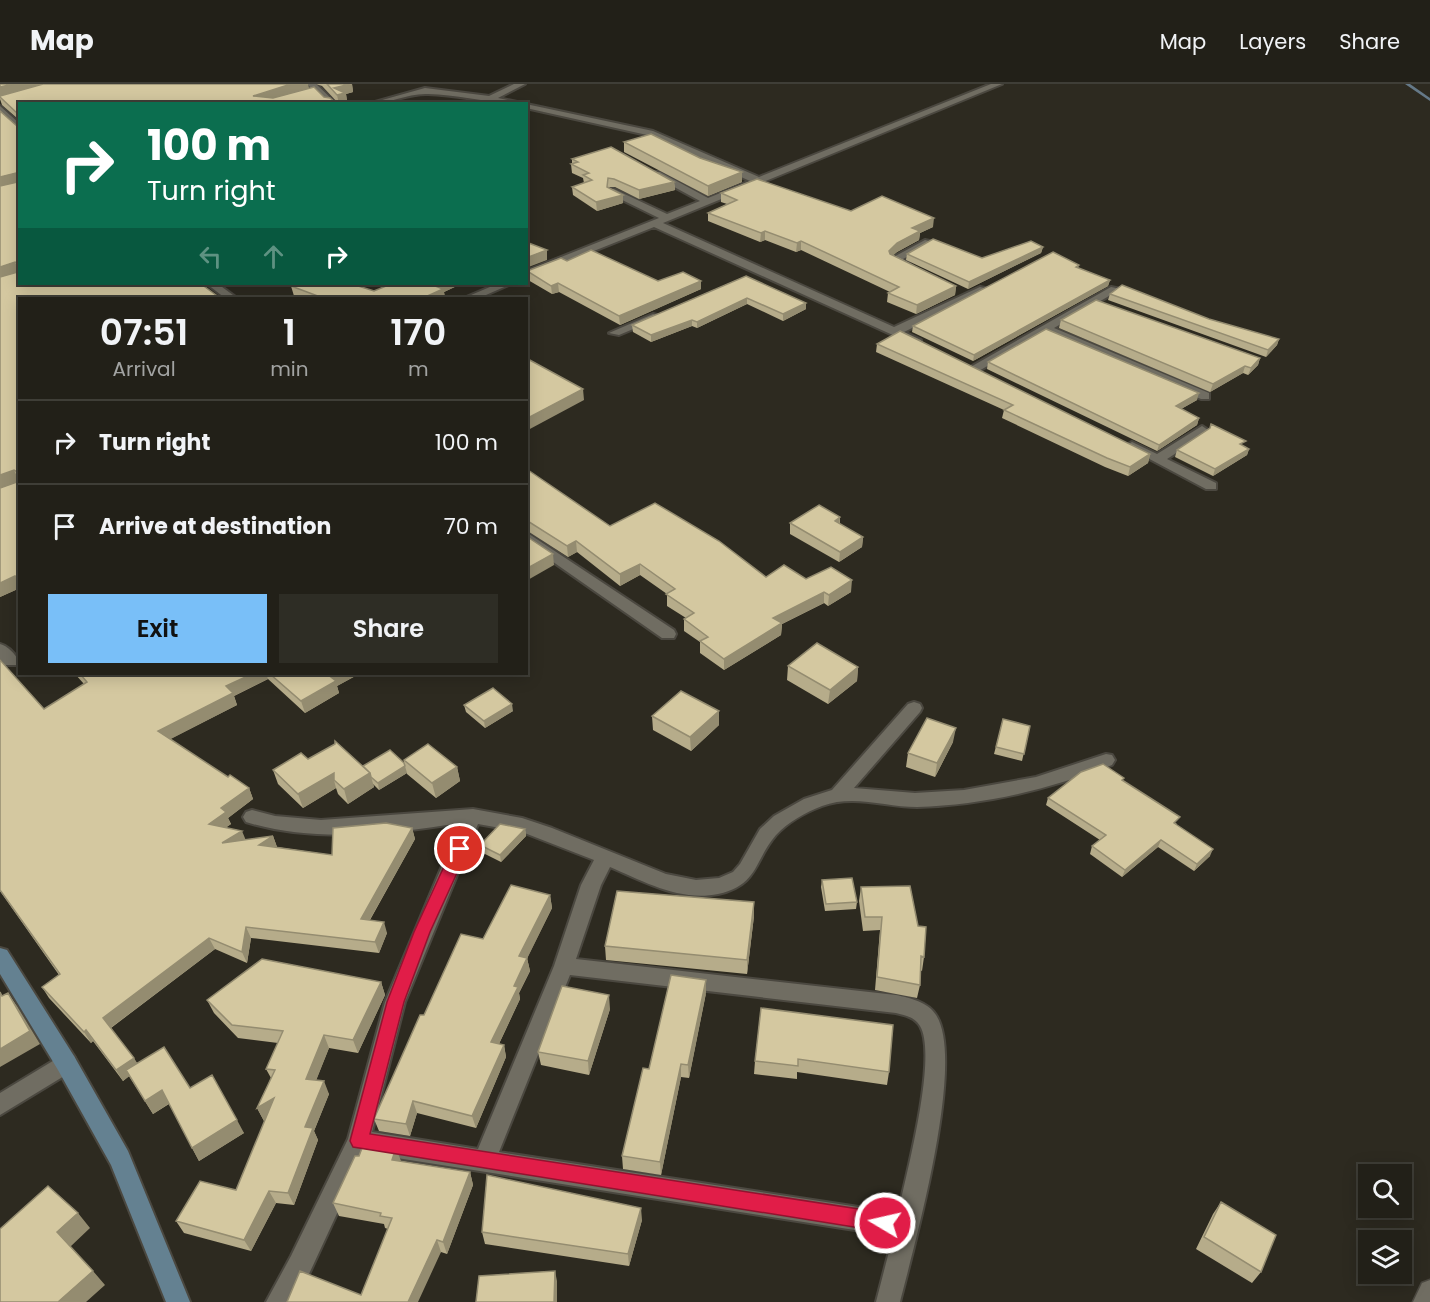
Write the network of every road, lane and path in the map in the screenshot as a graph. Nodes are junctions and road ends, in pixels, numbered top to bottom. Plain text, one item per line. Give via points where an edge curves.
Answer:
1 (458, 84) edge
2 (522, 84) edge
3 (998, 84) edge
4 (313, 88) edge
5 (435, 92) junction
6 (491, 98) junction
7 (330, 102) edge
8 (379, 102) edge
9 (510, 102) edge
10 (528, 105) edge
11 (0, 109) edge
12 (18, 128) edge
13 (648, 170) edge
14 (759, 181) junction
15 (611, 191) edge
16 (709, 202) junction
17 (667, 218) junction
18 (654, 223) junction
19 (929, 242) edge
20 (761, 270) junction
21 (919, 273) edge
22 (528, 274) edge
23 (740, 279) edge
24 (998, 282) edge
25 (213, 285) edge
26 (503, 285) edge
27 (1115, 289) edge
28 (230, 297) edge
29 (473, 297) edge
30 (1093, 301) junction
31 (1114, 309) edge
32 (667, 310) edge
33 (1043, 328) junction
34 (896, 331) junction
35 (615, 333) dead end
36 (925, 345) edge
37 (973, 369) edge
38 (1205, 396) dead end
39 (1202, 430) edge
40 (1116, 438) edge
41 (1158, 459) junction
42 (1211, 486) dead end
43 (528, 537) edge
44 (668, 634) dead end
45 (914, 708) dead end
46 (1106, 760) dead end
47 (839, 793) junction
48 (472, 816) junction
49 (252, 817) dead end
50 (605, 857) junction
51 (0, 956) edge
52 (564, 966) junction
53 (66, 1063) junction
54 (0, 1105) edge
55 (359, 1141) junction
56 (484, 1161) junction
57 (907, 1226) junction
58 (1430, 1291) edge
59 (178, 1302) edge
60 (278, 1302) edge
61 (888, 1302) edge
62 (1424, 1302) edge

1 - 5 street
2 - 6 street
3 - 14 street
4 - 7 street
5 - 6 street
5 - 8 street via 415,92
6 - 9 street
10 - 14 street via 656,135
11 - 12 street
13 - 16 street
14 - 16 street
15 - 17 street
16 - 17 street
17 - 18 street
18 - 20 street
18 - 22 street
19 - 21 street via 895,259
20 - 23 street
20 - 34 street
24 - 34 street via 964,294
25 - 28 street
26 - 29 street
27 - 30 street
30 - 31 street
30 - 33 street
32 - 35 street
33 - 37 street
33 - 38 street
34 - 36 street
39 - 41 street
40 - 41 street
41 - 42 street
43 - 44 street
45 - 47 street
46 - 47 street via 1026,786 964,796 914,800
47 - 50 street via 788,815 770,829 742,874 718,885 682,887
48 - 49 street via 347,828 273,824
48 - 50 street via 521,826
48 - 55 street via 395,1002
50 - 52 street via 591,885
51 - 53 main road
52 - 56 street
52 - 57 street via 896,1004 925,1015 936,1041 933,1083
53 - 54 street
53 - 59 main road via 120,1159
55 - 56 street
55 - 60 street via 300,1265
56 - 57 street
57 - 61 street
58 - 62 lane

